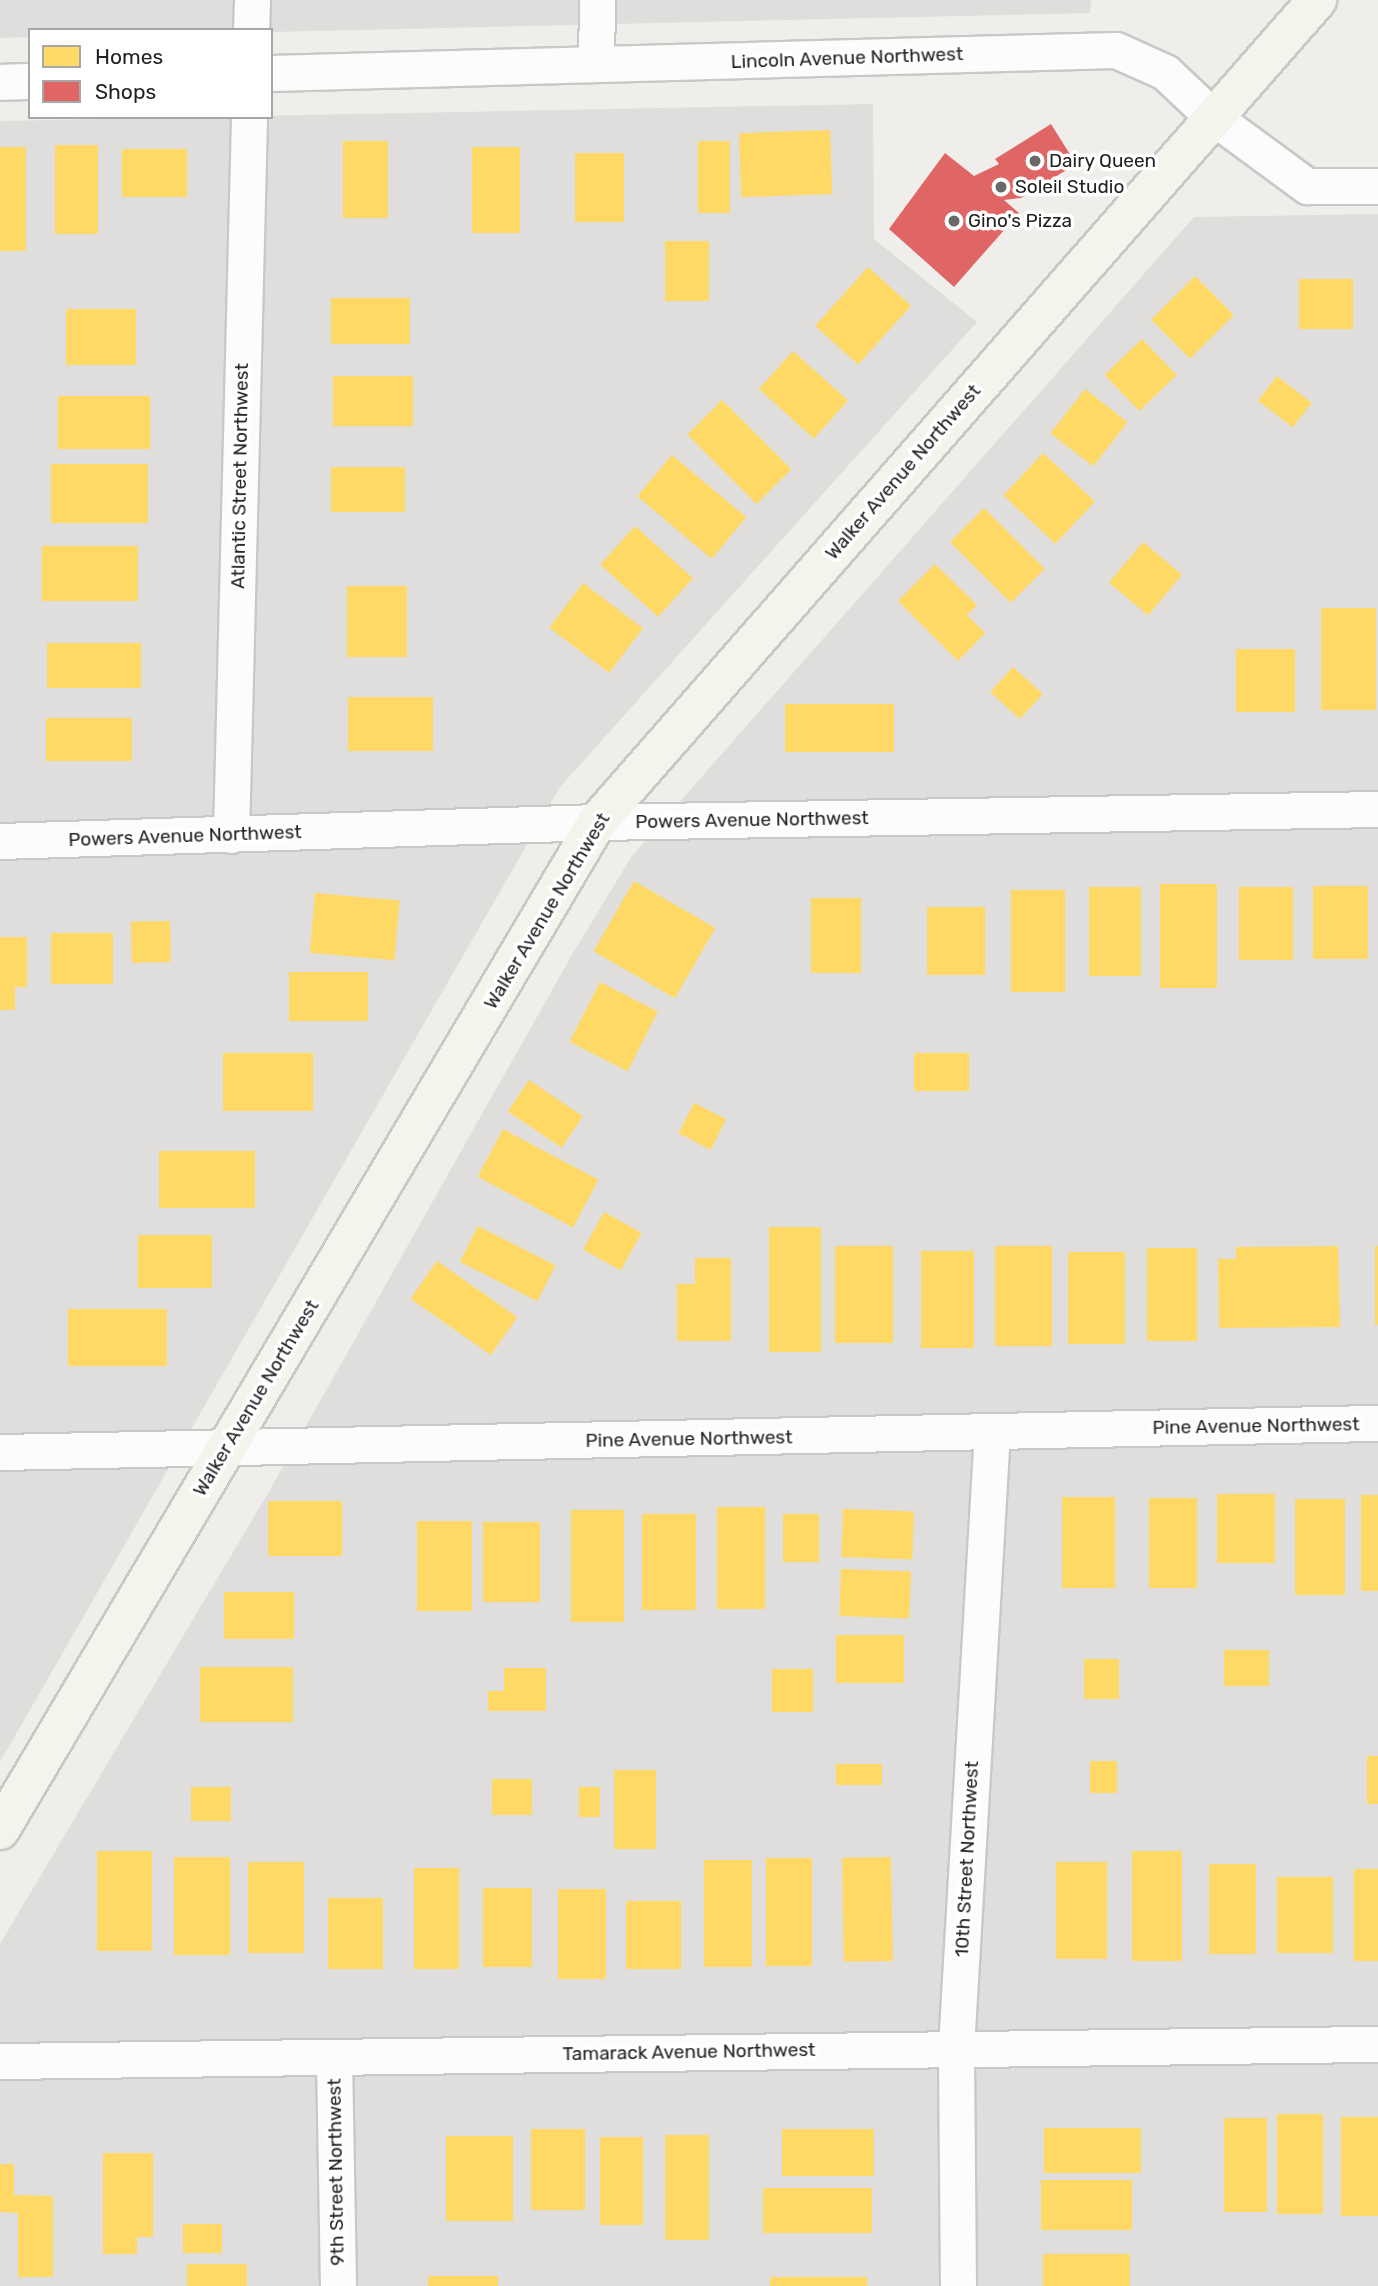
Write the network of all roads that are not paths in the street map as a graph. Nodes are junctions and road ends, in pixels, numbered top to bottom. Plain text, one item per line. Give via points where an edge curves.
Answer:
1 (253, 0) edge
2 (597, 0) edge
3 (1317, 0) edge
4 (251, 28) edge
5 (596, 64) junction
6 (273, 73) edge
7 (28, 81) edge
8 (0, 82) edge
9 (1213, 117) junction
10 (248, 119) edge
11 (1378, 186) edge
12 (1378, 809) edge
13 (597, 822) junction
14 (231, 835) junction
15 (0, 841) edge
16 (1378, 1423) edge
17 (992, 1432) junction
18 (227, 1448) junction
19 (0, 1452) edge
20 (0, 1830) edge
21 (1378, 2044) edge
22 (956, 2048) junction
23 (334, 2057) junction
24 (0, 2061) edge
25 (338, 2286) edge
26 (958, 2286) edge

1 - 4 street
2 - 5 street
3 - 9 main road, Walker Avenue Northwest
5 - 6 street, Lincoln Avenue Northwest
5 - 9 street, Lincoln Avenue Northwest via 1116,50 1165,72
7 - 8 street
9 - 11 street, Lincoln Avenue Northwest via 1307,186
9 - 13 main road, Walker Avenue Northwest
10 - 14 street, Atlantic Street Northwest
12 - 13 street, Powers Avenue Northwest
13 - 14 street, Powers Avenue Northwest
13 - 18 main road, Walker Avenue Northwest
14 - 15 street, Powers Avenue Northwest
16 - 17 street, Pine Avenue Northwest
17 - 18 street, Pine Avenue Northwest
17 - 22 street, 10th Street Northwest
18 - 19 street, Pine Avenue Northwest
18 - 20 main road, Walker Avenue Northwest
21 - 22 street, Tamarack Avenue Northwest
22 - 23 street, Tamarack Avenue Northwest
22 - 26 street, 10th Street Northwest
23 - 24 street, Tamarack Avenue Northwest
23 - 25 street, 9th Street Northwest

